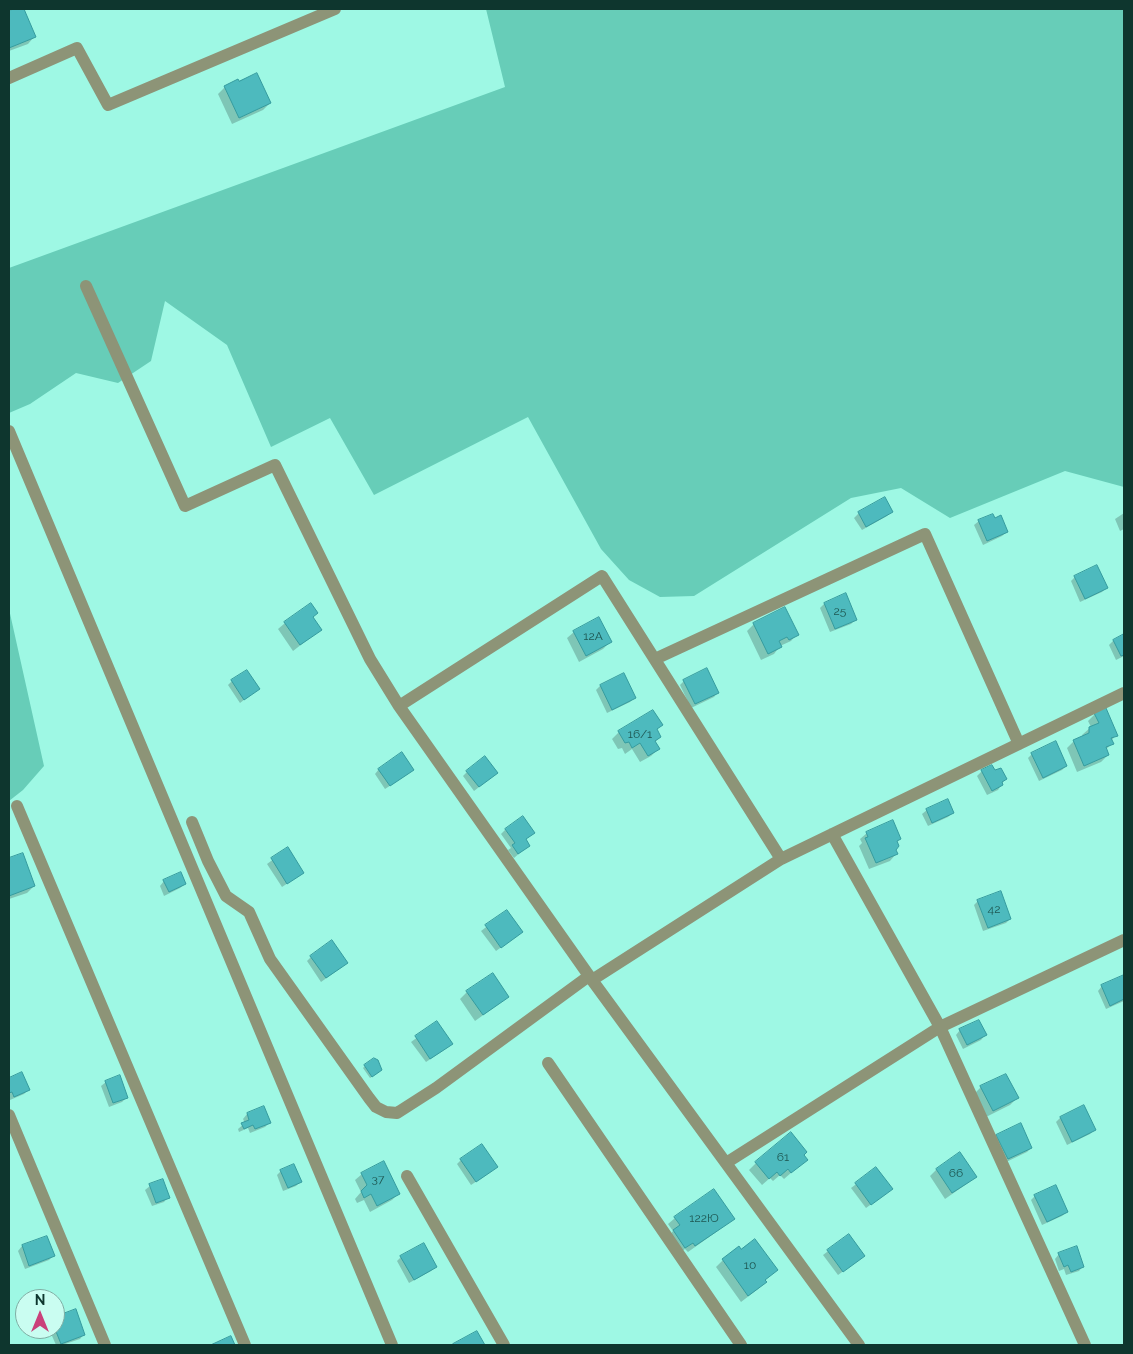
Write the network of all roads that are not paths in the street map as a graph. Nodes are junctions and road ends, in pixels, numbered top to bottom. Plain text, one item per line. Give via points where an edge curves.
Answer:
1 (335, 9) edge
2 (9, 78) edge
3 (86, 286) dead end
4 (9, 431) edge
5 (655, 659) junction
6 (1124, 693) edge
7 (399, 706) junction
8 (1019, 744) junction
9 (17, 806) dead end
10 (192, 822) dead end
11 (832, 834) junction
12 (781, 859) junction
13 (1124, 940) edge
14 (591, 978) junction
15 (940, 1027) junction
16 (548, 1064) dead end
17 (9, 1115) edge
18 (726, 1163) junction
19 (407, 1176) dead end
20 (105, 1345) edge
21 (245, 1345) edge
22 (392, 1345) edge
23 (504, 1345) edge
24 (741, 1345) edge
25 (859, 1345) edge
26 (1085, 1345) edge

1 - 2 lane via 108,105 77,48
3 - 7 lane via 185,506 275,465 370,660
4 - 22 lane
5 - 7 lane via 602,576
5 - 8 lane via 925,534
5 - 12 lane
6 - 8 lane
7 - 14 lane
8 - 11 lane
9 - 21 lane
10 - 14 lane via 226,896 249,912 270,959 369,1098 386,1112 396,1113 436,1088
11 - 12 lane
11 - 15 lane
12 - 14 lane
13 - 15 lane
14 - 18 lane
15 - 18 lane
15 - 26 lane
16 - 24 lane
17 - 20 lane
18 - 25 lane
19 - 23 lane

